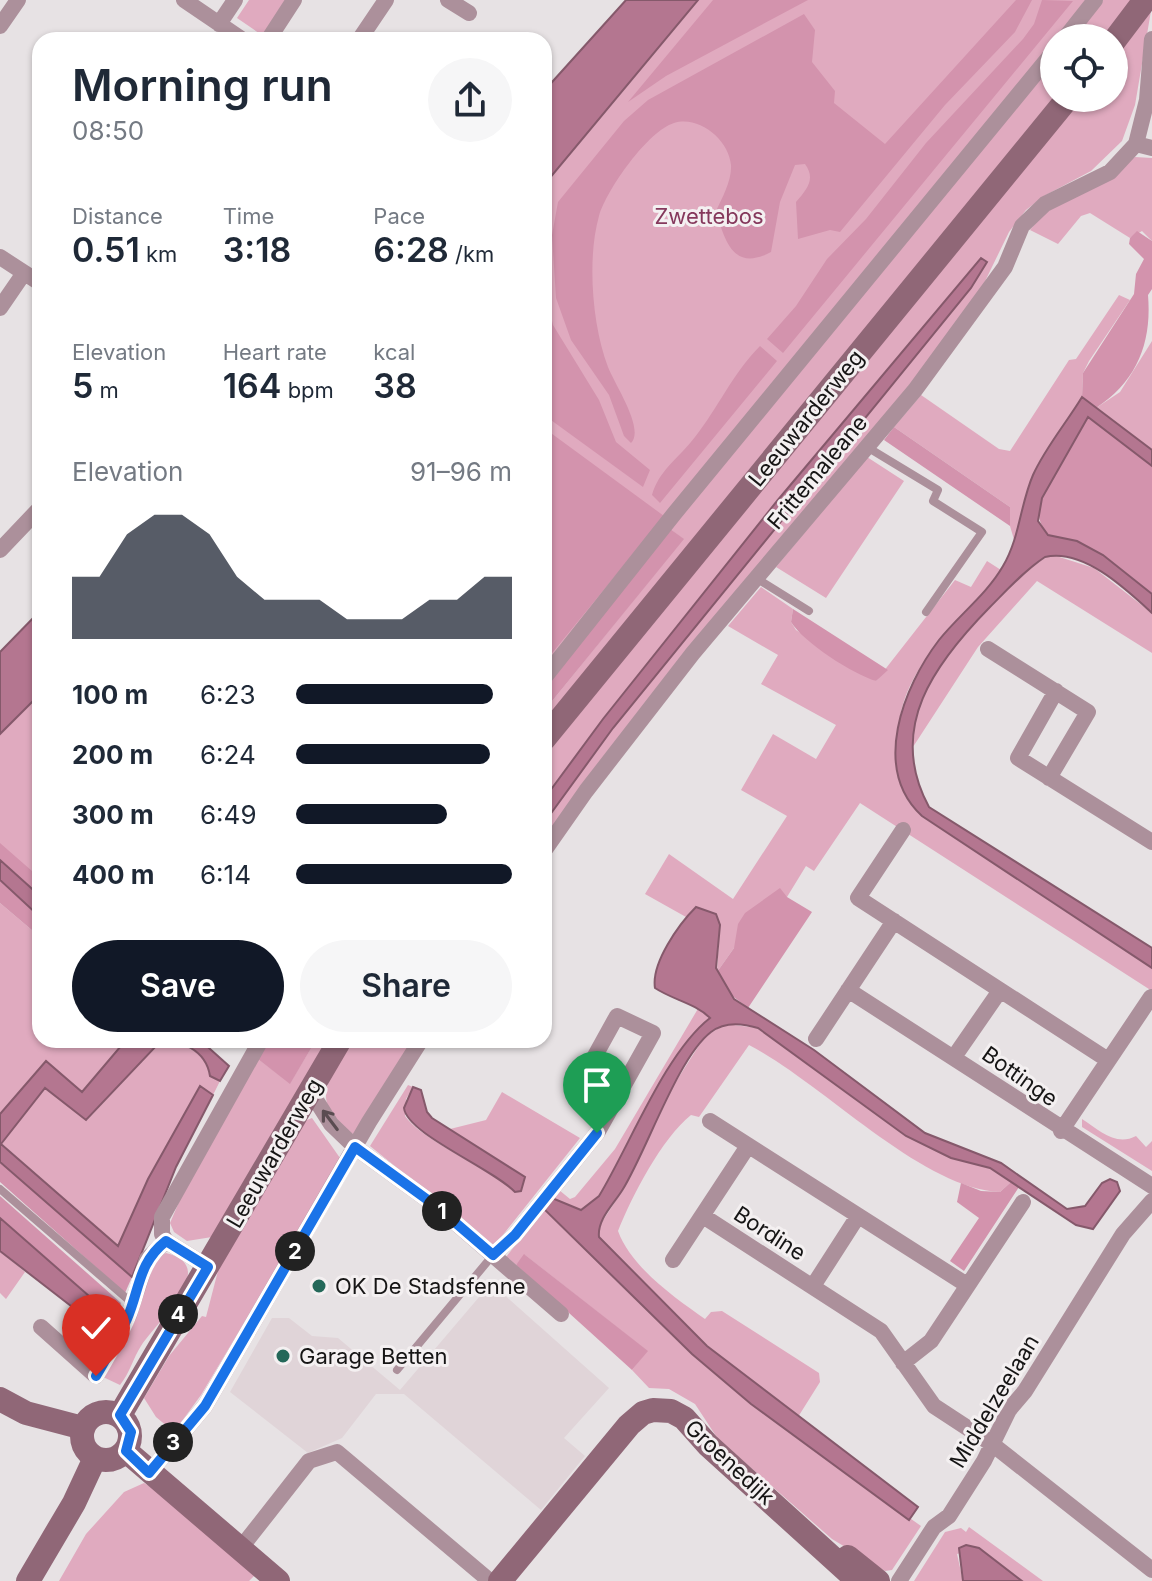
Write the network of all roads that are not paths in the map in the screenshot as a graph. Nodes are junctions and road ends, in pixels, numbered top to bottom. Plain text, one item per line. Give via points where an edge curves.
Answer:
1 (18, 0) edge
2 (184, 0) edge
3 (235, 0) edge
4 (294, 0) edge
5 (386, 0) edge
6 (448, 0) edge
7 (1095, 0) edge
8 (1145, 0) edge
9 (469, 13) dead end
10 (1076, 24) edge
11 (1127, 24) edge
12 (0, 26) edge
13 (223, 32) edge
14 (273, 32) edge
15 (364, 32) edge
16 (1152, 39) edge
17 (1040, 68) edge
18 (1057, 112) edge
19 (1144, 146) edge
20 (0, 257) edge
21 (24, 273) junction
22 (32, 278) edge
23 (0, 308) edge
24 (867, 447) junction
25 (32, 516) edge
26 (0, 550) edge
27 (756, 578) junction
28 (809, 611) dead end
29 (926, 612) dead end
30 (988, 649) dead end
31 (552, 668) edge
32 (1056, 691) junction
33 (552, 729) edge
34 (1049, 778) junction
35 (903, 830) dead end
36 (552, 840) edge
37 (1152, 842) edge
38 (894, 921) junction
39 (848, 990) junction
40 (999, 992) junction
41 (1151, 997) edge
42 (816, 1039) dead end
43 (257, 1048) edge
44 (335, 1048) edge
45 (416, 1048) edge
46 (954, 1057) junction
47 (1108, 1060) junction
48 (309, 1089) junction
49 (619, 1093) junction
50 (710, 1121) dead end
51 (1061, 1131) junction
52 (748, 1146) junction
53 (355, 1147) junction
54 (1152, 1186) edge
55 (0, 1189) edge
56 (1152, 1201) edge
57 (1023, 1202) dead end
58 (703, 1216) junction
59 (858, 1216) junction
60 (166, 1241) junction
61 (493, 1255) junction
62 (673, 1260) dead end
63 (208, 1267) junction
64 (967, 1285) junction
65 (813, 1286) junction
66 (132, 1304) junction
67 (561, 1314) dead end
68 (41, 1327) dead end
69 (903, 1363) junction
70 (397, 1370) dead end
71 (0, 1399) edge
72 (120, 1415) junction
73 (83, 1428) junction
74 (992, 1444) junction
75 (126, 1451) junction
76 (95, 1458) junction
77 (149, 1473) junction
78 (802, 1528) junction
79 (240, 1549) junction
80 (1152, 1570) edge
81 (268, 1578) edge
82 (28, 1581) edge
83 (490, 1581) edge
84 (500, 1581) edge
85 (858, 1581) edge
86 (878, 1581) edge
87 (899, 1581) edge

1 - 12 street
2 - 13 street
3 - 13 street
4 - 14 street
5 - 15 street
6 - 9 street
7 - 10 street
8 - 11 main road
16 - 19 street
17 - 31 street, Leeuwarderweg
18 - 33 main road, Leeuwarderweg
19 - 24 street, Frittemaleane via 1110,172 1045,204 1022,226 1005,267
20 - 21 street
21 - 22 street
21 - 23 street
24 - 27 street, Frittemaleane
24 - 29 lane via 938,490 933,501 982,532
25 - 26 street
27 - 28 lane
27 - 36 street, Frittemaleane via 624,739
30 - 32 street
32 - 34 street via 1018,758
32 - 34 street via 1088,712
34 - 37 street
35 - 38 street via 858,898
38 - 39 street
38 - 40 street
39 - 42 street
39 - 46 street, Bottinge
40 - 46 street, Bottinge
40 - 47 street
41 - 47 street, Bottinge
43 - 60 street via 162,1217
44 - 48 main road, Leeuwarderweg
45 - 53 street
46 - 51 street, Bottinge
47 - 51 street, Bottinge
53 -> 48 street via 331,1124
48 - 63 main road, Leeuwarderweg
49 - 49 street via 653,1033 617,1016 586,1072
49 - 61 street via 597,1133
50 - 52 street
51 - 54 street, Bottinge
52 - 58 street, Bordine
52 - 59 street
53 - 61 street
53 - 77 street via 205,1406
55 - 66 lane
56 - 74 street, Middelzeelaan via 1123,1234
57 - 64 street
58 - 62 street, Bordine
58 - 65 street, Bordine
59 - 64 street
59 - 65 street, Bordine
60 - 63 street
60 - 66 street via 147,1259
61 - 67 street
61 - 70 lane
63 - 72 main road, Leeuwarderweg
64 - 69 street via 931,1341
65 - 69 street, Bordine via 881,1331
66 - 68 street via 96,1376
69 - 74 street, Bordine via 934,1406
71 - 73 main road via 26,1413
72 - 73 main road via 98,1412
72 - 75 main road via 131,1432
73 - 76 main road via 86,1449
74 - 80 street, Bordine
74 - 87 street, Middelzeelaan via 949,1516 934,1527
75 - 76 main road via 111,1460
75 - 77 main road
76 - 82 main road
77 - 79 main road
78 - 84 main road, Groenedijk via 684,1418 653,1410 629,1425
78 - 85 main road, Groenedijk
78 - 86 main road, Groenedijk
79 - 81 main road
79 - 83 street via 309,1461 337,1452

